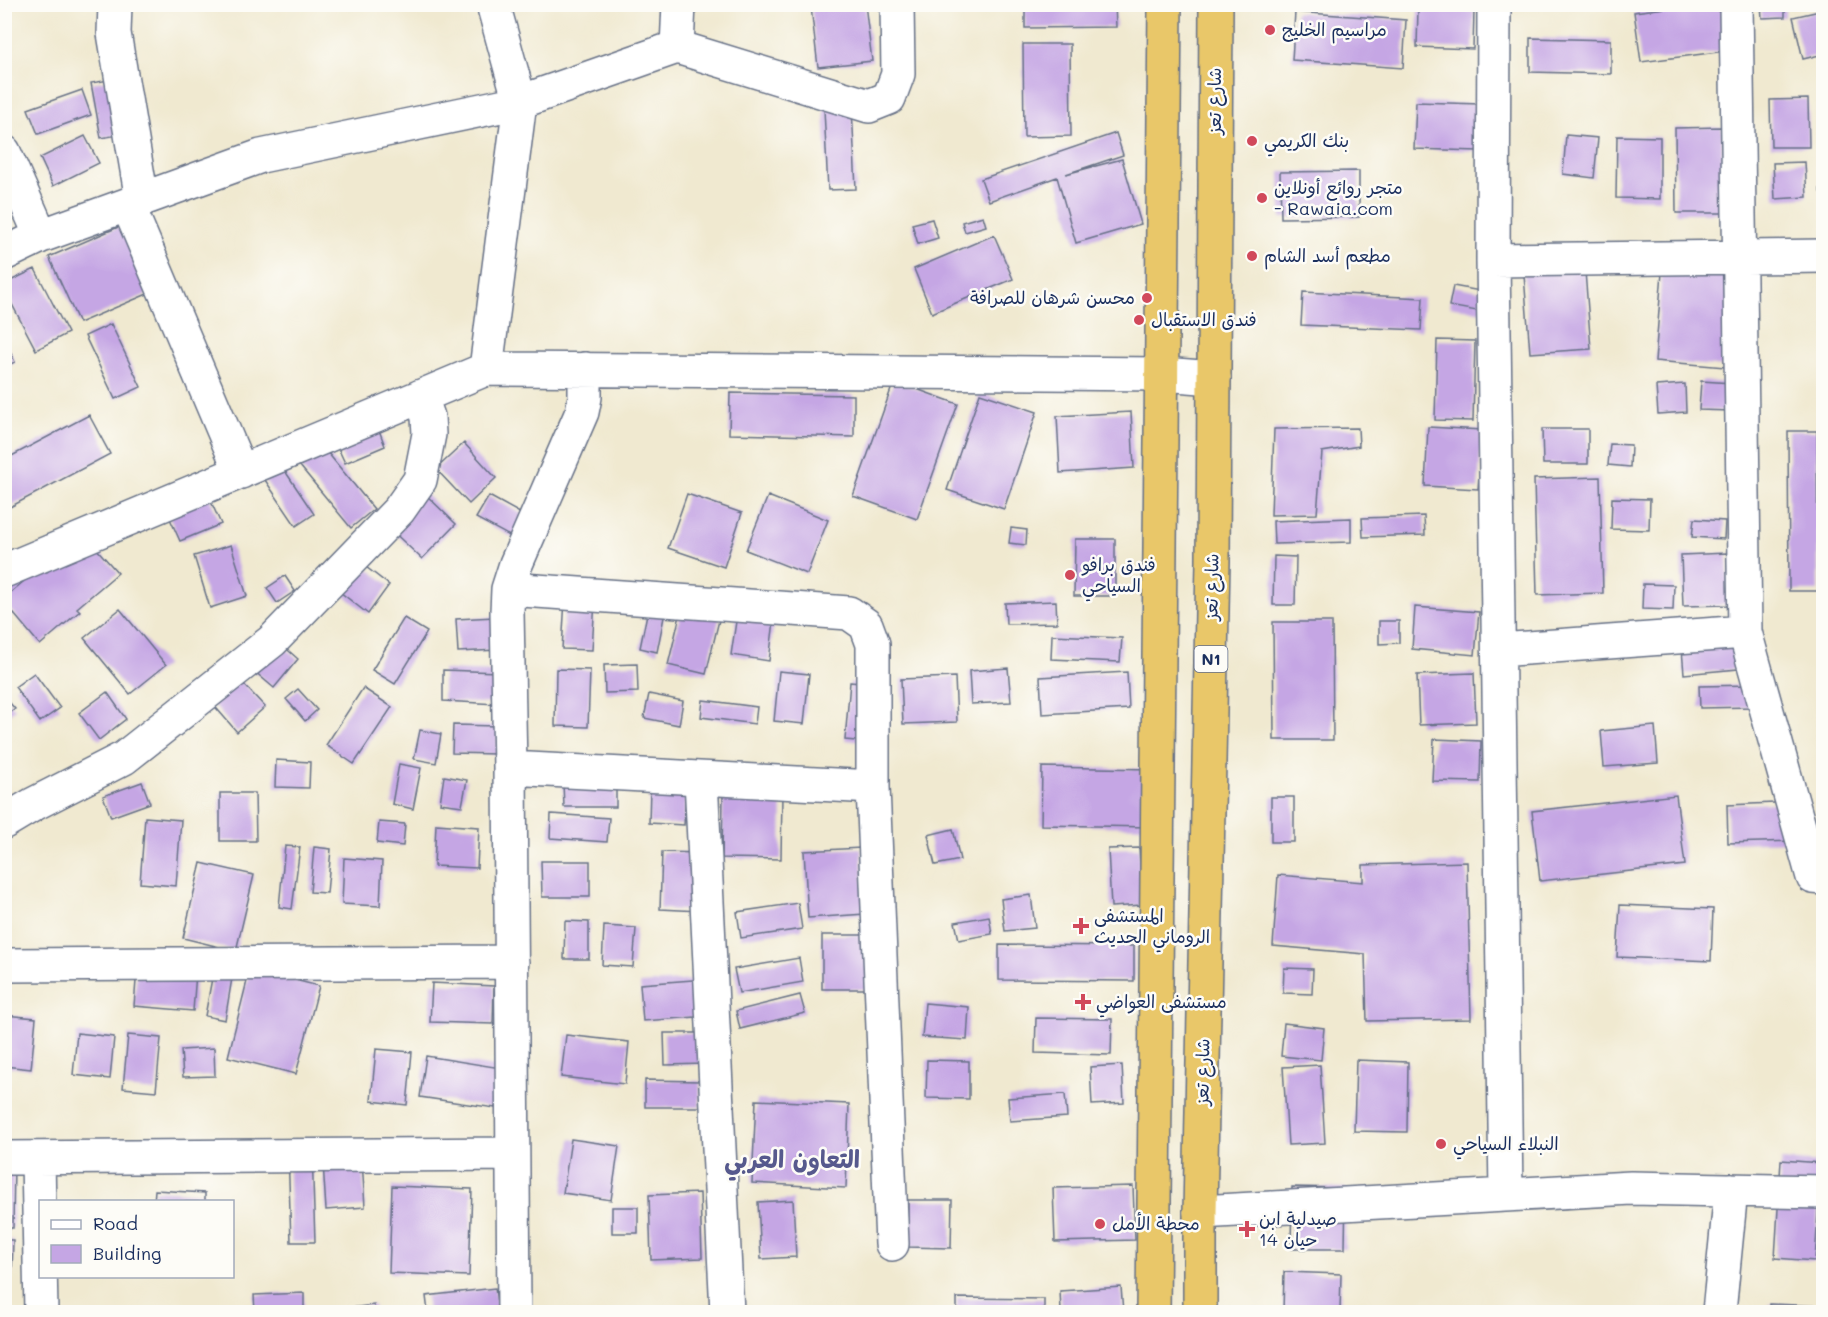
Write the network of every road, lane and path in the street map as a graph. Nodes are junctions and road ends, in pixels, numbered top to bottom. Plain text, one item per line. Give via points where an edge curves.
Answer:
1 (115, 4) edge
2 (493, 4) edge
3 (679, 4) edge
4 (897, 4) edge
5 (1166, 4) edge
6 (1216, 4) edge
7 (1494, 4) edge
8 (1736, 4) edge
9 (677, 47) junction
10 (520, 102) junction
11 (4, 152) edge
12 (135, 202) junction
13 (41, 236) junction
14 (4, 254) edge
15 (1824, 256) edge
16 (1740, 257) junction
17 (1493, 260) junction
18 (486, 369) junction
19 (585, 369) junction
20 (1163, 374) junction
21 (1214, 378) junction
22 (421, 396) junction
23 (241, 472) junction
24 (4, 571) edge
25 (508, 589) junction
26 (1745, 632) junction
27 (1499, 650) junction
28 (510, 768) junction
29 (701, 779) junction
30 (873, 788) junction
31 (4, 822) edge
32 (1824, 878) edge
33 (512, 962) junction
34 (4, 965) edge
35 (512, 1154) junction
36 (4, 1158) edge
37 (38, 1159) junction
38 (1731, 1190) junction
39 (1824, 1192) edge
40 (1506, 1195) junction
41 (39, 1210) edge
42 (1200, 1212) junction
43 (892, 1244) dead end
44 (40, 1278) edge
45 (41, 1312) edge
46 (514, 1312) edge
47 (727, 1312) edge
48 (1153, 1312) edge
49 (1200, 1312) edge
50 (1719, 1312) edge

1 - 12 street via 114,33
2 - 10 street
3 - 9 street
4 - 9 street via 898,74 889,98 869,106
5 - 20 highway
6 - 21 highway, شارع تعز / N1
7 - 17 street
8 - 16 street
9 - 10 street
10 - 12 street via 261,156
10 - 18 street
11 - 13 street
12 - 13 street
12 - 23 street
13 - 14 street
15 - 16 street
16 - 17 street
16 - 26 street
17 - 27 street
18 - 19 street
18 - 22 street
19 - 20 street
19 - 25 street via 585,397 577,428
20 - 21 street
20 - 48 highway
21 - 42 highway, شارع تعز / N1
22 - 23 street
22 - 31 street via 429,434 420,480 399,510 280,633 124,758
23 - 24 street
25 - 28 street
25 - 30 street via 849,613 866,625 873,644
26 - 27 street
26 - 32 street via 1813,877
27 - 40 street
28 - 29 street
28 - 33 street
29 - 30 street
29 - 47 street
30 - 43 street
33 - 34 street
33 - 35 street
35 - 37 street
35 - 46 street
36 - 37 street
37 - 41 street
38 - 39 street
38 - 40 street via 1631,1188
38 - 50 street
40 - 42 street
42 - 49 highway, شارع تعز / N1
44 - 45 street

